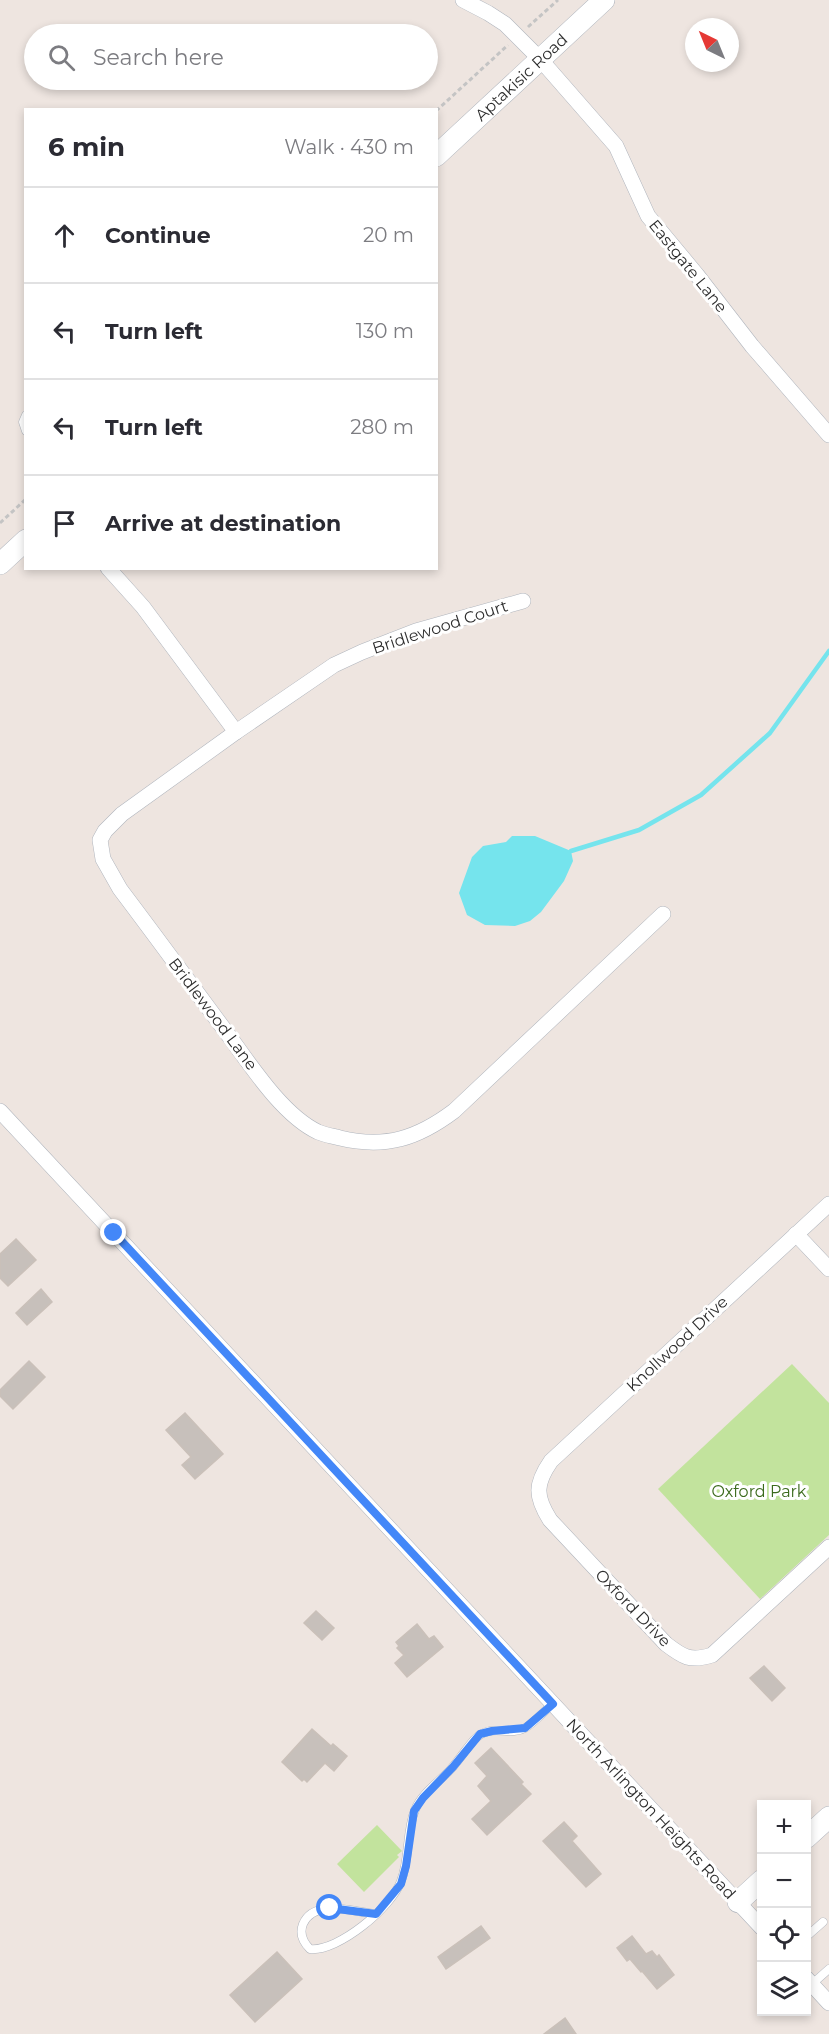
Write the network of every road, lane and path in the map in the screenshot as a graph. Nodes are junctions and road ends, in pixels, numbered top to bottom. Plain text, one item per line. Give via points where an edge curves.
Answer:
1 (463, 0) edge
2 (558, 0) edge
3 (604, 0) edge
4 (517, 37) junction
5 (540, 59) junction
6 (438, 109) edge
7 (438, 154) edge
8 (829, 435) edge
9 (24, 501) edge
10 (0, 523) edge
11 (24, 542) edge
12 (0, 564) edge
13 (110, 570) edge
14 (523, 601) dead end
15 (236, 732) junction
16 (663, 914) dead end
17 (0, 1111) edge
18 (829, 1204) edge
19 (796, 1234) junction
20 (829, 1269) edge
21 (539, 1493) joint
22 (829, 1547) edge
23 (553, 1704) junction
24 (829, 1817) edge
25 (811, 1834) edge
26 (757, 1885) edge
27 (738, 1902) junction
28 (376, 1914) junction
29 (823, 1922) dead end
30 (757, 1923) edge
31 (811, 1933) edge
32 (829, 1969) edge
33 (811, 1980) edge
34 (811, 1983) edge
35 (829, 2003) edge

1 - 4 street, Eastgate Lane via 496,18
2 - 4 path
3 - 5 main road, Aptakisic Road
4 - 5 street, Eastgate Lane
4 - 6 path
5 - 7 main road, Aptakisic Road
5 - 8 street, Eastgate Lane via 616,146 648,216
9 - 10 path
11 - 12 main road
13 - 15 street via 143,607
14 - 15 street, Bridlewood Court via 416,631 362,652 334,665
15 - 16 street, Bridlewood Lane via 122,814 105,831 100,848 120,889 269,1090 319,1133 374,1144 416,1135 435,1126
17 - 23 street, North Arlington Heights Road
18 - 19 street, Knollwood Drive
19 - 20 street
19 - 21 street, Knollwood Drive via 551,1461 540,1476
21 - 22 street, Oxford Drive via 550,1520 681,1656 698,1659 712,1655
23 - 27 street, North Arlington Heights Road
23 - 28 lane via 525,1728 480,1734 423,1798 414,1811 401,1884
24 - 25 main road
26 - 27 main road
27 - 30 street, North Arlington Heights Road
28 - 28 lane via 345,1938 316,1950 303,1942 301,1928 314,1911 330,1908
29 - 31 lane
32 - 33 lane
34 - 35 street

